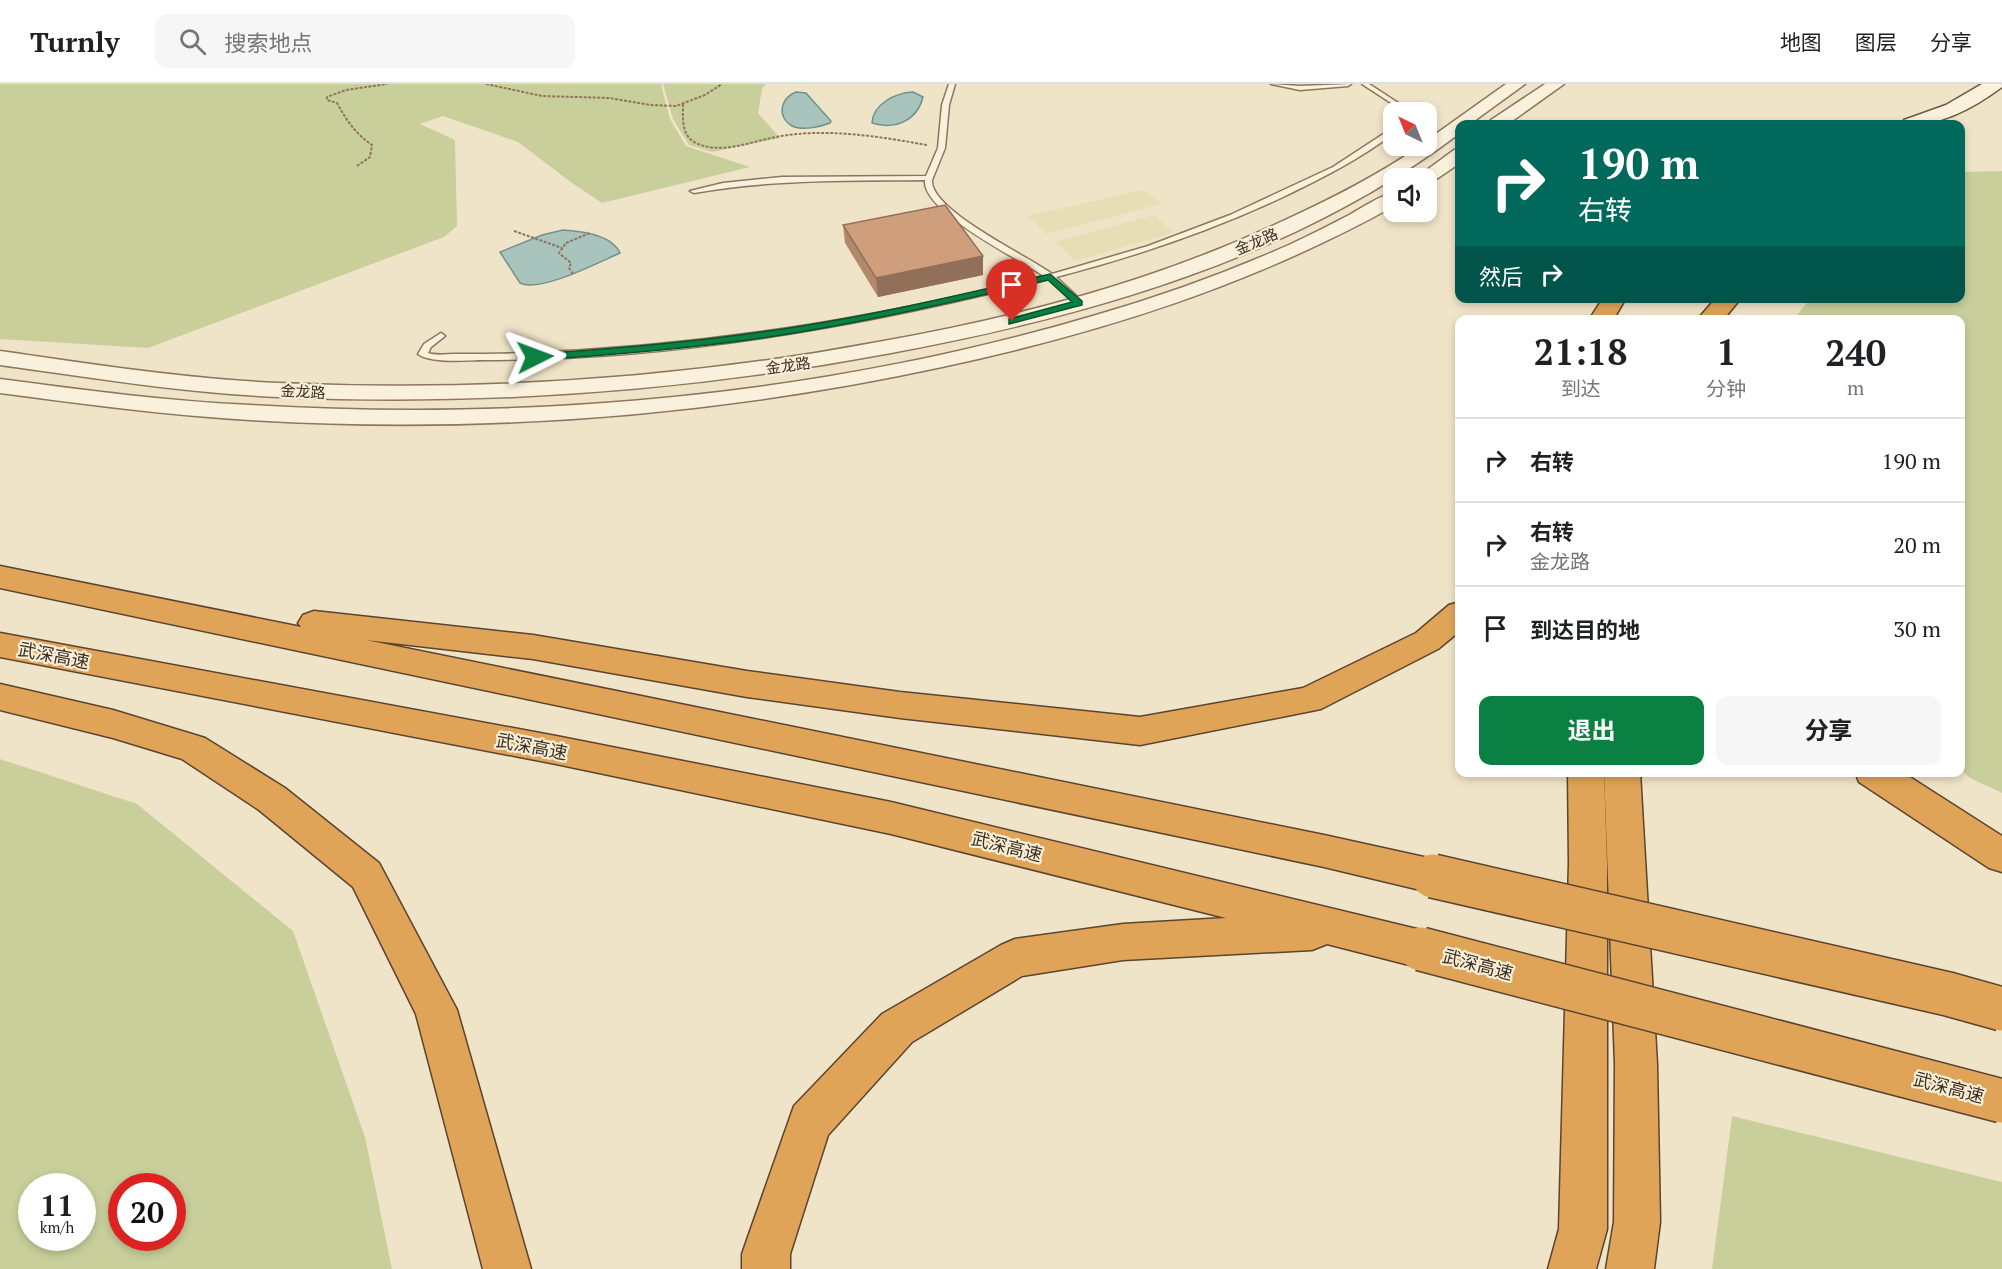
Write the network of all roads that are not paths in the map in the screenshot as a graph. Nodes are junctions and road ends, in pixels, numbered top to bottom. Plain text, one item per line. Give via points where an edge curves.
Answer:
1 (952, 84) edge
2 (1274, 84) edge
3 (1348, 84) edge
4 (1365, 84) edge
5 (1517, 84) edge
6 (1556, 84) edge
7 (1995, 84) edge
8 (1393, 102) edge
9 (1467, 120) edge
10 (1503, 120) edge
11 (1922, 120) edge
12 (1455, 128) edge
13 (1383, 137) edge
14 (1455, 157) edge
15 (1437, 170) edge
16 (930, 178) junction
17 (694, 192) dead end
18 (1383, 204) edge
19 (1050, 277) junction
20 (1079, 303) junction
21 (1725, 303) edge
22 (1714, 315) edge
23 (441, 336) dead end
24 (0, 358) edge
25 (0, 386) edge
26 (0, 577) edge
27 (120, 602) junction
28 (1455, 617) edge
29 (0, 645) edge
30 (0, 697) edge
31 (1586, 777) edge
32 (1622, 777) edge
33 (1880, 777) edge
34 (2002, 856) edge
35 (1348, 930) junction
36 (2002, 1009) edge
37 (2002, 1101) edge
38 (507, 1269) edge
39 (766, 1269) edge
40 (1572, 1269) edge
41 (1629, 1269) edge

1 - 16 lane via 942,149
2 - 3 lane via 1300,88
4 - 8 lane
5 - 9 street, 金龙路
6 - 10 street
7 - 11 main road via 1953,109
12 - 20 street, 金龙路 via 1415,157 1328,207 1212,259
13 - 19 lane via 1358,156 1231,218 1116,259
14 - 15 street
16 - 17 lane via 766,181
16 - 19 lane via 929,192 947,210
18 - 25 street, 金龙路 via 1268,261 1119,315 1029,341 906,369 763,392 581,411 382,419 195,410
19 - 20 lane
19 - 23 lane via 838,322 640,350 514,358 423,354
20 - 24 street, 金龙路 via 955,335 832,358 707,376 520,391 271,390
21 - 22 highway
26 - 27 highway
27 - 28 highway via 533,647 759,686 1140,731 1309,700 1427,641
27 - 36 highway, bridge via 1324,851
29 - 35 highway, 武深高速 via 891,818
30 - 38 highway via 193,748 272,799 366,875 436,1010
31 - 40 highway via 1583,1230
32 - 41 highway via 1636,1064 1637,1222
33 - 34 highway
35 - 37 highway, 武深高速, bridge
35 - 39 highway via 1123,942 1015,958 897,1028 810,1122 766,1254

